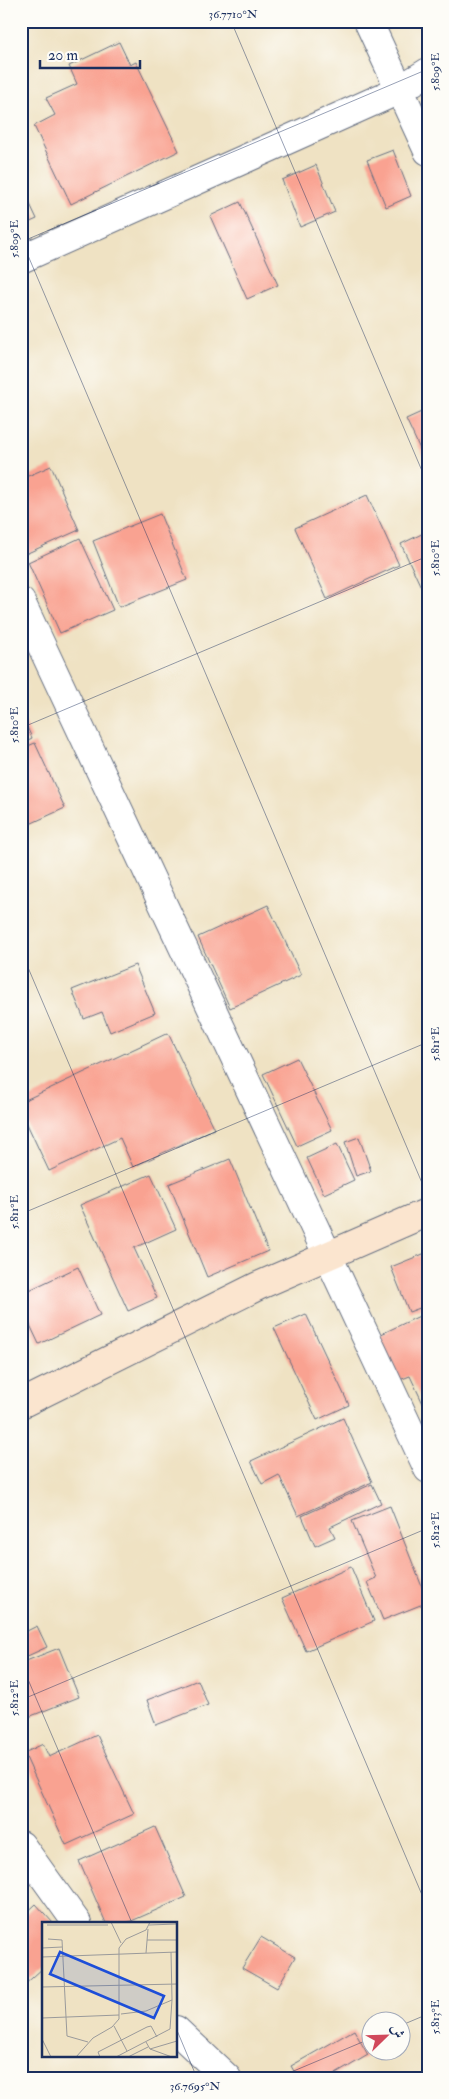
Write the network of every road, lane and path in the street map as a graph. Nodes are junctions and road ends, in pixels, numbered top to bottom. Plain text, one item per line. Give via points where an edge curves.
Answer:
1 (368, 21) edge
2 (428, 72) edge
3 (399, 90) junction
4 (428, 151) edge
5 (21, 259) edge
6 (21, 602) edge
7 (428, 1212) edge
8 (327, 1256) junction
9 (21, 1404) edge
10 (428, 1469) edge
11 (21, 1845) edge
12 (75, 1922) edge
13 (178, 2032) edge
14 (227, 2078) edge

1 - 3 street
2 - 3 street
3 - 4 street
3 - 5 street
6 - 8 street
7 - 8 main road
8 - 9 main road via 258,1286
8 - 10 street
11 - 12 street
13 - 14 street

